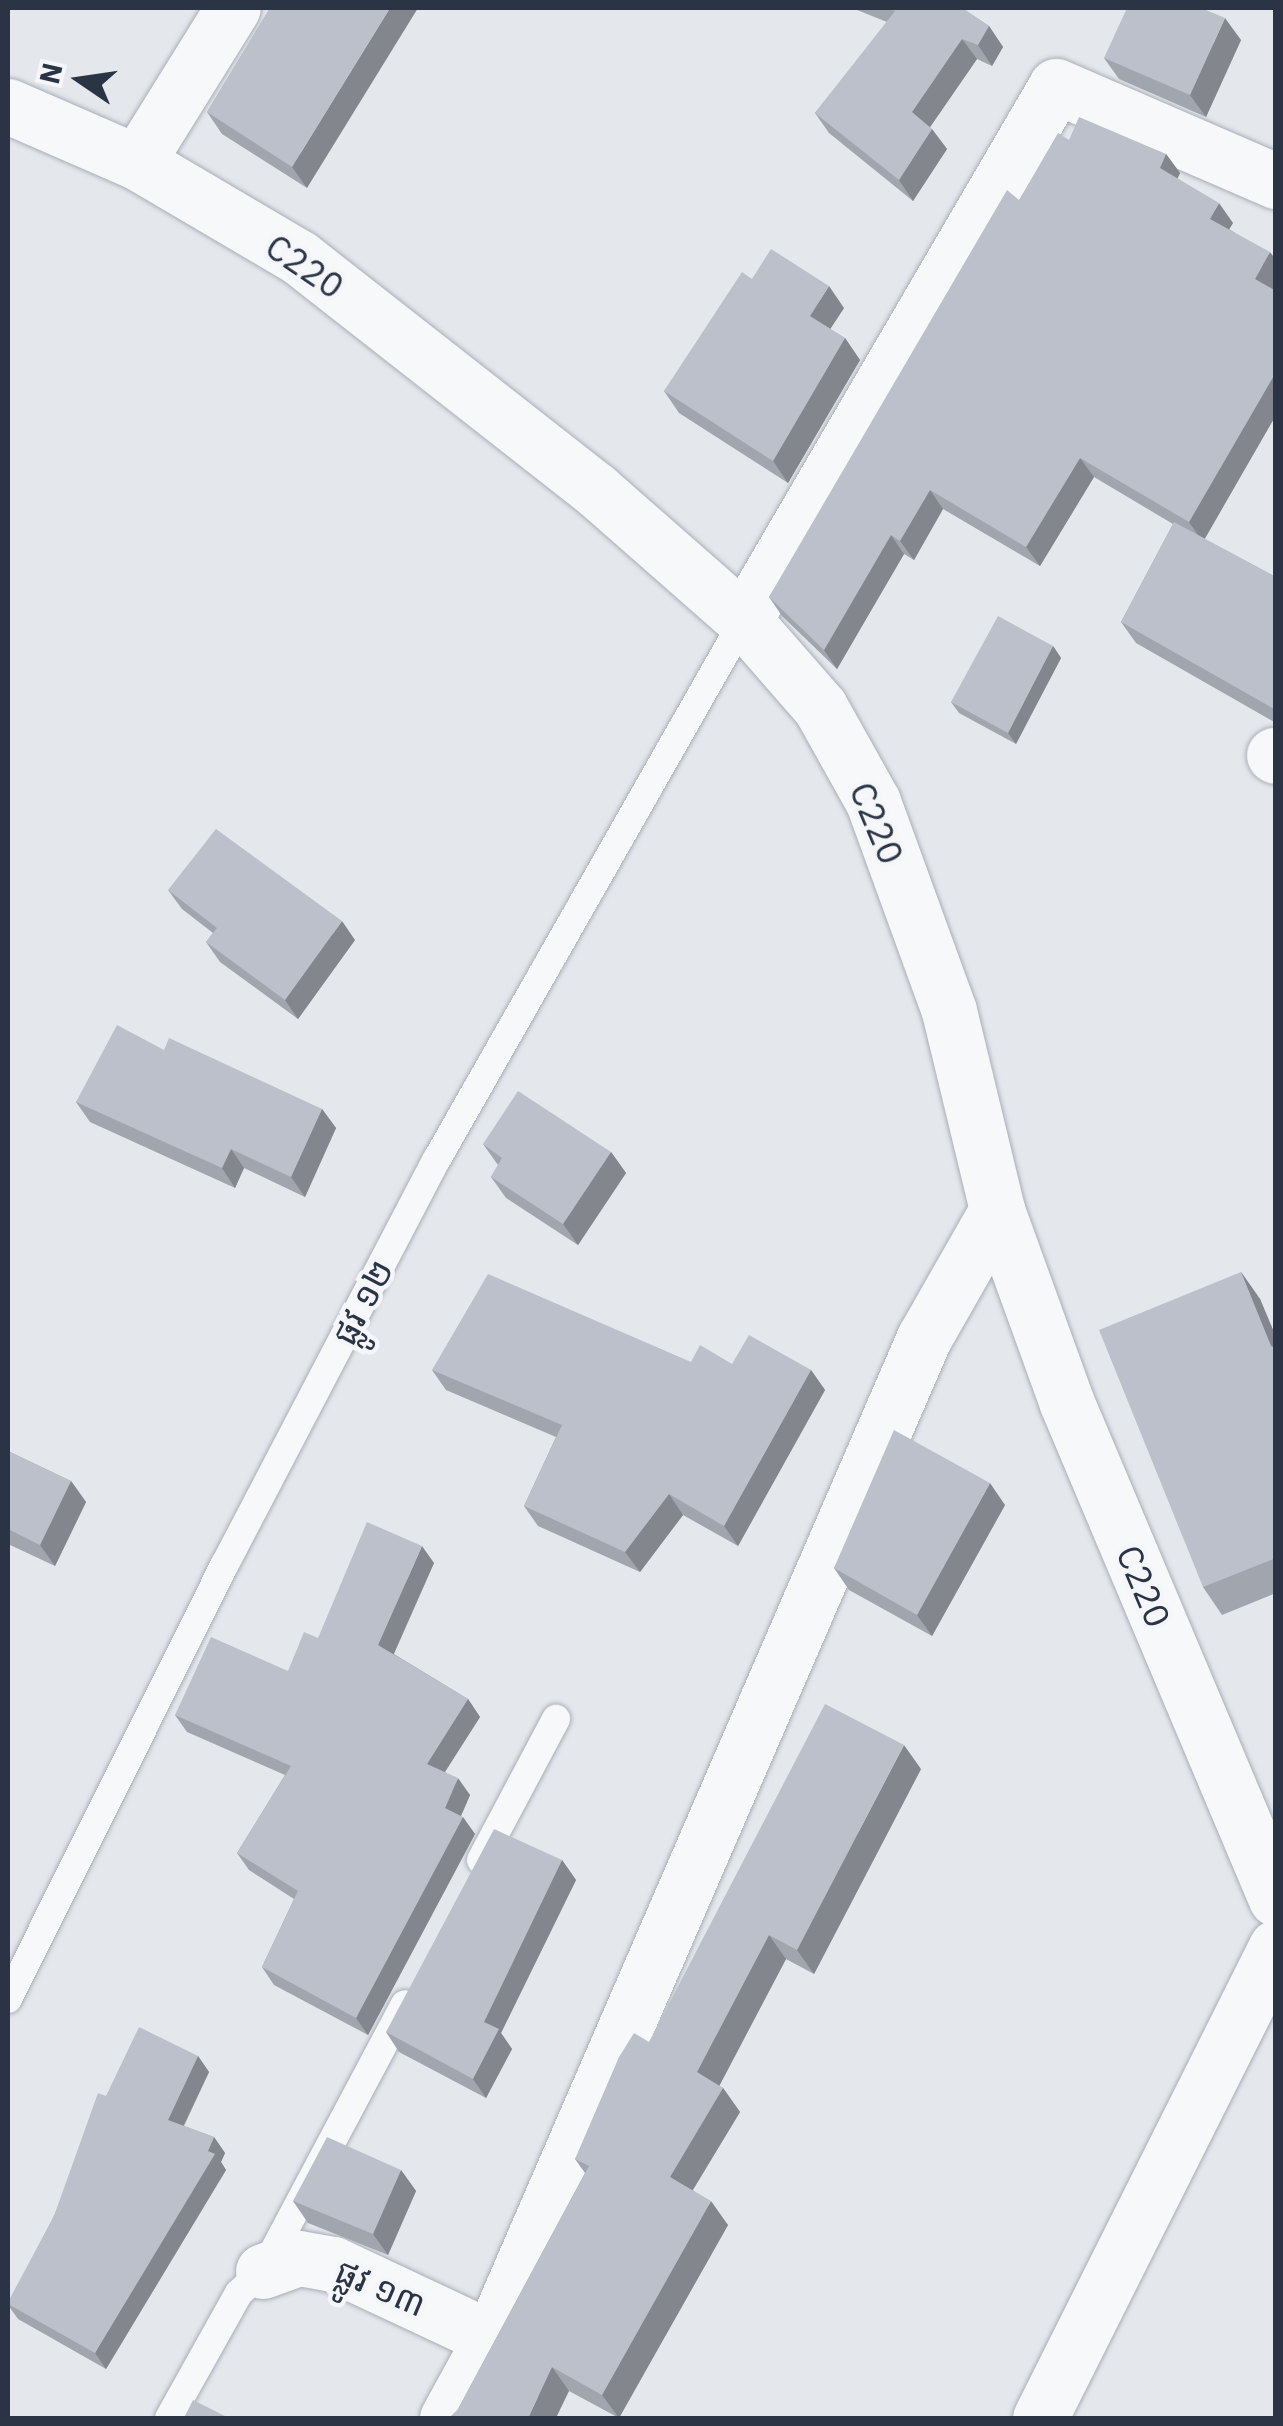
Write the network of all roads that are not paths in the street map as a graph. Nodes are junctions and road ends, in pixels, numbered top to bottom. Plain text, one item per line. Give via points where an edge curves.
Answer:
1 (233, 8) edge
2 (8, 106) edge
3 (138, 162) junction
4 (1276, 181) edge
5 (744, 620) junction
6 (997, 1210) junction
7 (556, 1719) dead end
8 (464, 1892) edge
9 (1276, 1899) edge
10 (1276, 1947) edge
11 (419, 1978) edge
12 (8, 1999) edge
13 (263, 2271) junction
14 (491, 2338) junction
15 (169, 2418) edge
16 (447, 2418) edge
17 (1040, 2418) edge

1 - 3 street
2 - 3 street, C220
3 - 5 street, C220 via 300,258 596,490
4 - 5 street via 1056,86
5 - 6 street, C220 via 820,707 872,802 949,1011
5 - 12 lane, ផ្លូវ ១២ via 437,1159 224,1564
6 - 9 street, C220 via 1066,1401
6 - 14 street via 924,1338
7 - 8 lane
10 - 17 street
11 - 13 lane
13 - 14 street, ផ្លូវ ១៣ via 298,2258 333,2264
13 - 15 lane via 239,2293
14 - 16 street

